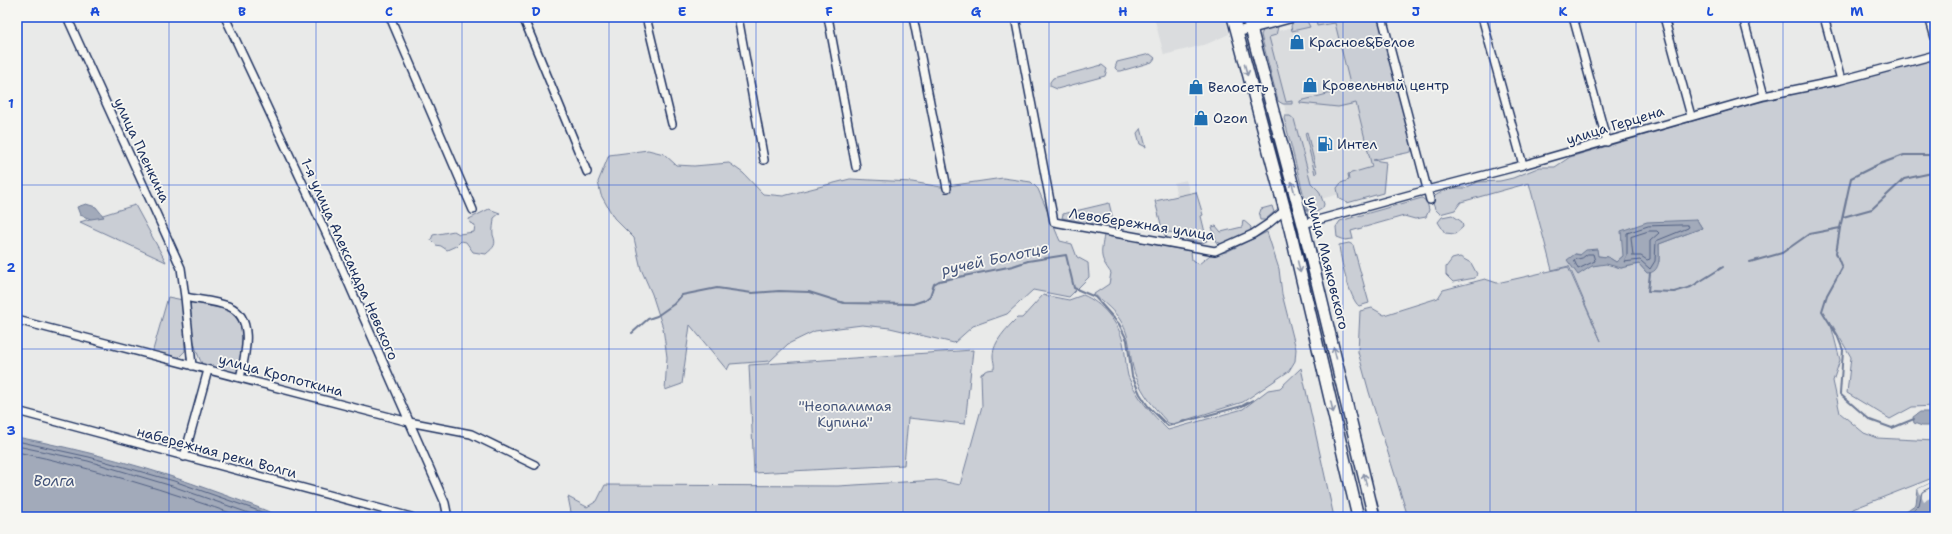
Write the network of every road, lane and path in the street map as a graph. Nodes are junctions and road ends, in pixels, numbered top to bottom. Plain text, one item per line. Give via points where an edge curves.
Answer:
1 (66, 17) edge
2 (225, 17) edge
3 (390, 17) edge
4 (522, 17) edge
5 (646, 17) edge
6 (738, 17) edge
7 (828, 17) edge
8 (913, 17) edge
9 (1015, 17) edge
10 (1233, 17) edge
11 (1248, 17) edge
12 (1293, 17) edge
13 (1382, 17) edge
14 (1482, 17) edge
15 (1573, 17) edge
16 (1664, 17) edge
17 (1743, 17) edge
18 (1824, 17) edge
19 (1929, 17) edge
20 (1251, 28) junction
21 (1237, 32) junction
22 (1935, 38) edge
23 (1935, 55) edge
24 (1841, 80) junction
25 (1764, 96) junction
26 (1691, 116) junction
27 (672, 124) dead end
28 (1607, 142) junction
29 (764, 160) dead end
30 (1523, 165) junction
31 (856, 167) dead end
32 (587, 172) dead end
33 (947, 188) dead end
34 (1427, 190) junction
35 (1430, 200) dead end
36 (473, 210) dead end
37 (1284, 210) junction
38 (1303, 224) junction
39 (185, 297) junction
40 (17, 320) edge
41 (192, 366) junction
42 (208, 370) junction
43 (240, 378) junction
44 (17, 411) edge
45 (409, 422) junction
46 (184, 457) junction
47 (535, 465) dead end
48 (446, 515) edge
49 (411, 517) edge
50 (1358, 517) edge
51 (1374, 517) edge

1 - 39 street, улица Пленкина via 182,268
2 - 45 street, 1-я улица Александра Невского via 333,248
3 - 36 street
4 - 32 street
5 - 27 street
6 - 29 street
7 - 31 street
8 - 33 street
9 - 37 street, Левобережная улица via 1054,222 1215,251 1253,234
10 - 21 main road, улица Маяковского
11 - 20 main road, улица Маяковского
12 - 20 street
13 - 34 street
14 - 30 street
15 - 28 street
16 - 26 street
17 - 25 street
18 - 24 street
19 - 22 street
20 - 21 street
38 -> 20 main road, улица Маяковского
21 -> 37 main road, улица Маяковского
23 - 24 street, улица Герцена
24 - 25 street, улица Герцена
25 - 26 street, улица Герцена
26 - 28 street, улица Герцена
28 - 30 street, улица Герцена
30 - 34 street, улица Герцена
34 - 35 street
34 - 38 street, улица Герцена
37 -> 50 main road, улица Маяковского
51 -> 38 main road, улица Маяковского
39 - 41 street, улица Пленкина
39 - 43 street via 228,306 238,313 247,337
40 - 41 street, улица Кропоткина
41 - 42 street, улица Кропоткина
42 - 43 street, улица Кропоткина
42 - 46 street
43 - 45 street, улица Кропоткина
44 - 46 street, набережная реки Волги
45 - 47 street, улица Кропоткина via 471,434
45 - 48 street, 1-я улица Александра Невского via 445,503
46 - 49 street, набережная реки Волги

